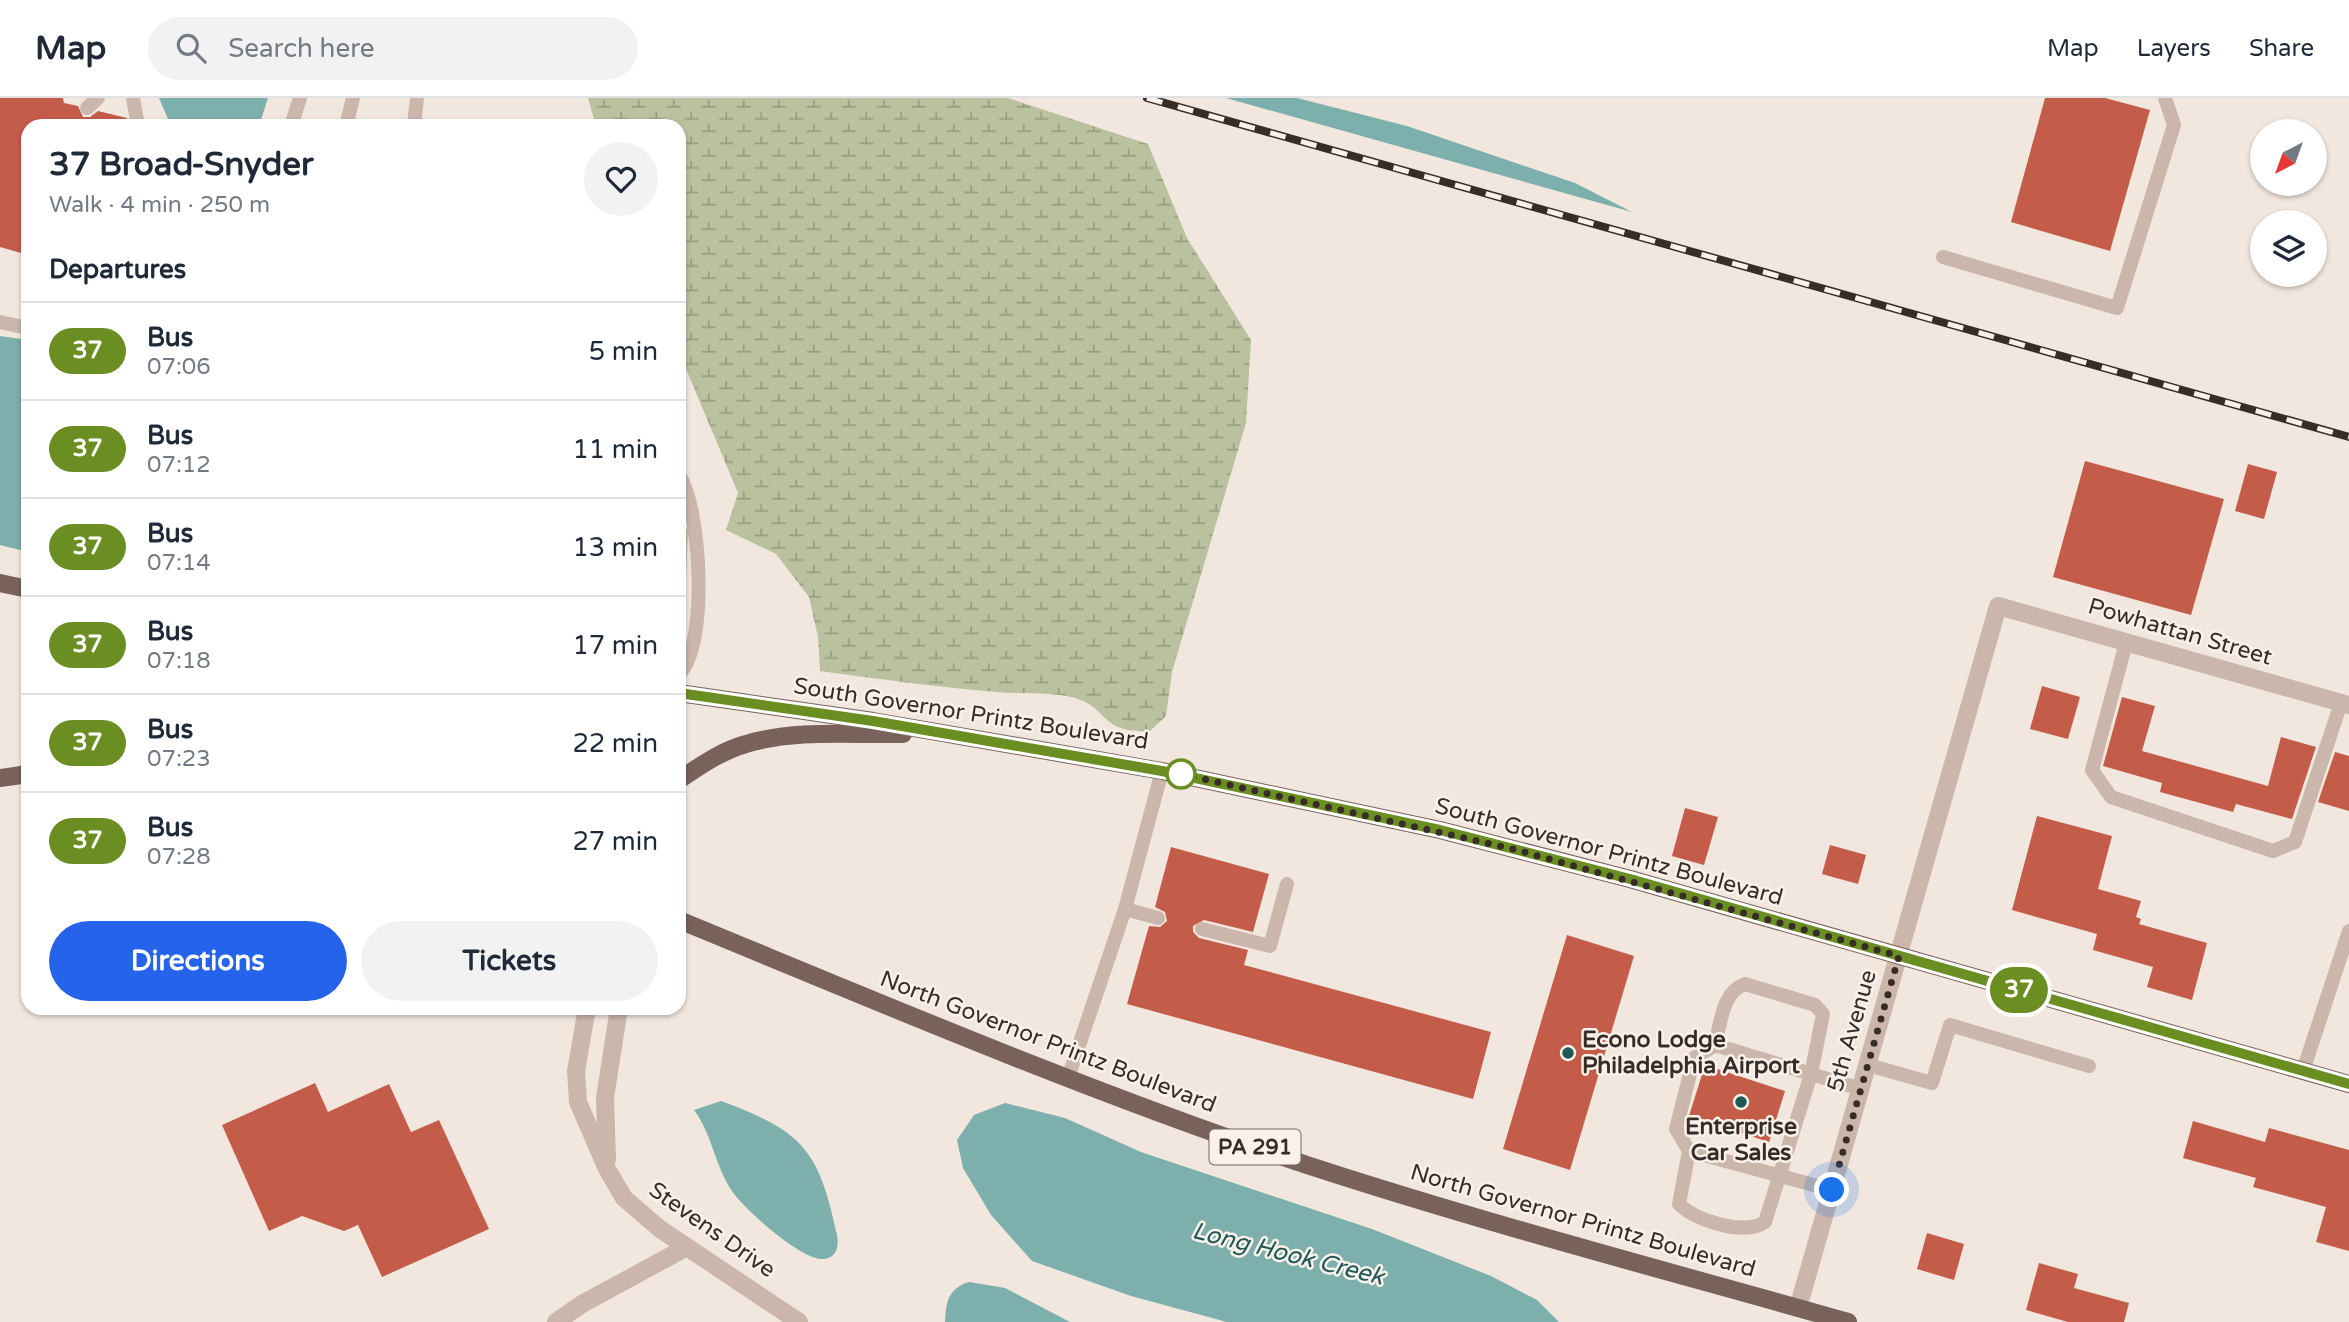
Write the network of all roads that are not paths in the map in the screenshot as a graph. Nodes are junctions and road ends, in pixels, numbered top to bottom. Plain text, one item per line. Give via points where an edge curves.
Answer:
1 (98, 98) edge
2 (133, 98) edge
3 (300, 98) edge
4 (353, 98) edge
5 (417, 98) edge
6 (2165, 98) edge
7 (87, 108) dead end
8 (137, 119) edge
9 (293, 119) edge
10 (348, 119) edge
11 (415, 119) edge
12 (1944, 257) dead end
13 (0, 321) edge
14 (21, 326) edge
15 (686, 493) edge
16 (0, 583) edge
17 (21, 588) edge
18 (1998, 607) joint
19 (2126, 642) junction
20 (686, 668) edge
21 (686, 694) edge
22 (2345, 704) edge
23 (945, 734) junction
24 (1162, 771) junction
25 (21, 775) edge
26 (686, 775) edge
27 (0, 778) edge
28 (0, 784) edge
29 (21, 786) edge
30 (1287, 884) dead end
31 (1125, 909) junction
32 (1158, 918) dead end
33 (686, 923) edge
34 (1202, 929) dead end
35 (2349, 931) edge
36 (1899, 956) junction
37 (586, 1015) edge
38 (618, 1015) edge
39 (1715, 1045) junction
40 (1868, 1065) junction
41 (2089, 1066) dead end
42 (2303, 1071) junction
43 (1811, 1074) junction
44 (1068, 1078) junction
45 (2349, 1084) edge
46 (1861, 1089) junction
47 (1689, 1151) junction
48 (607, 1169) junction
49 (1780, 1175) junction
50 (1832, 1190) junction
51 (687, 1247) junction
52 (1798, 1308) junction
53 (556, 1322) edge
54 (799, 1322) edge
55 (1848, 1322) edge

1 - 7 lane
2 - 8 lane
3 - 9 lane
4 - 10 lane
5 - 11 lane
6 - 12 lane via 2174,125 2117,308
13 - 14 lane
15 - 20 lane via 697,527 699,571
16 - 17 main road
18 - 19 street, Powhattan Street
18 - 36 street, 5th Avenue
19 - 22 street, Powhattan Street
19 - 22 lane via 2092,770 2111,797 2273,851 2295,842
21 - 23 main road, South Governor Printz Boulevard
23 - 24 main road, South Governor Printz Boulevard
23 - 26 main road via 762,740 719,755
24 - 31 lane
24 - 36 main road, South Governor Printz Boulevard via 1464,836
25 - 27 main road
28 - 29 main road
30 - 34 lane via 1270,946
31 - 32 lane
31 - 44 lane
33 - 44 main road, North Governor Printz Boulevard / PA 291
35 - 42 lane
36 - 40 street, 5th Avenue
36 - 42 main road, South Governor Printz Boulevard
37 - 48 street, Stevens Drive via 575,1085
38 - 48 street via 605,1098
39 - 43 lane
39 - 43 lane via 1728,996 1736,987 1745,984 1786,994 1815,1005 1823,1014
39 - 47 lane via 1694,1058 1676,1129
40 - 41 lane via 1932,1083 1950,1025
40 - 46 street, 5th Avenue
42 - 45 main road, South Governor Printz Boulevard
43 - 46 lane
43 - 49 lane
44 - 52 main road, North Governor Printz Boulevard / PA 291 via 1311,1166 1543,1238
46 - 50 street, 5th Avenue
47 - 49 lane
47 - 49 lane via 1679,1203 1697,1217 1756,1229 1765,1222
48 - 51 street, Stevens Drive via 633,1207
49 - 50 lane
50 - 52 street, 5th Avenue
51 - 53 street
51 - 54 street, Stevens Drive
52 - 55 main road, North Governor Printz Boulevard / PA 291

